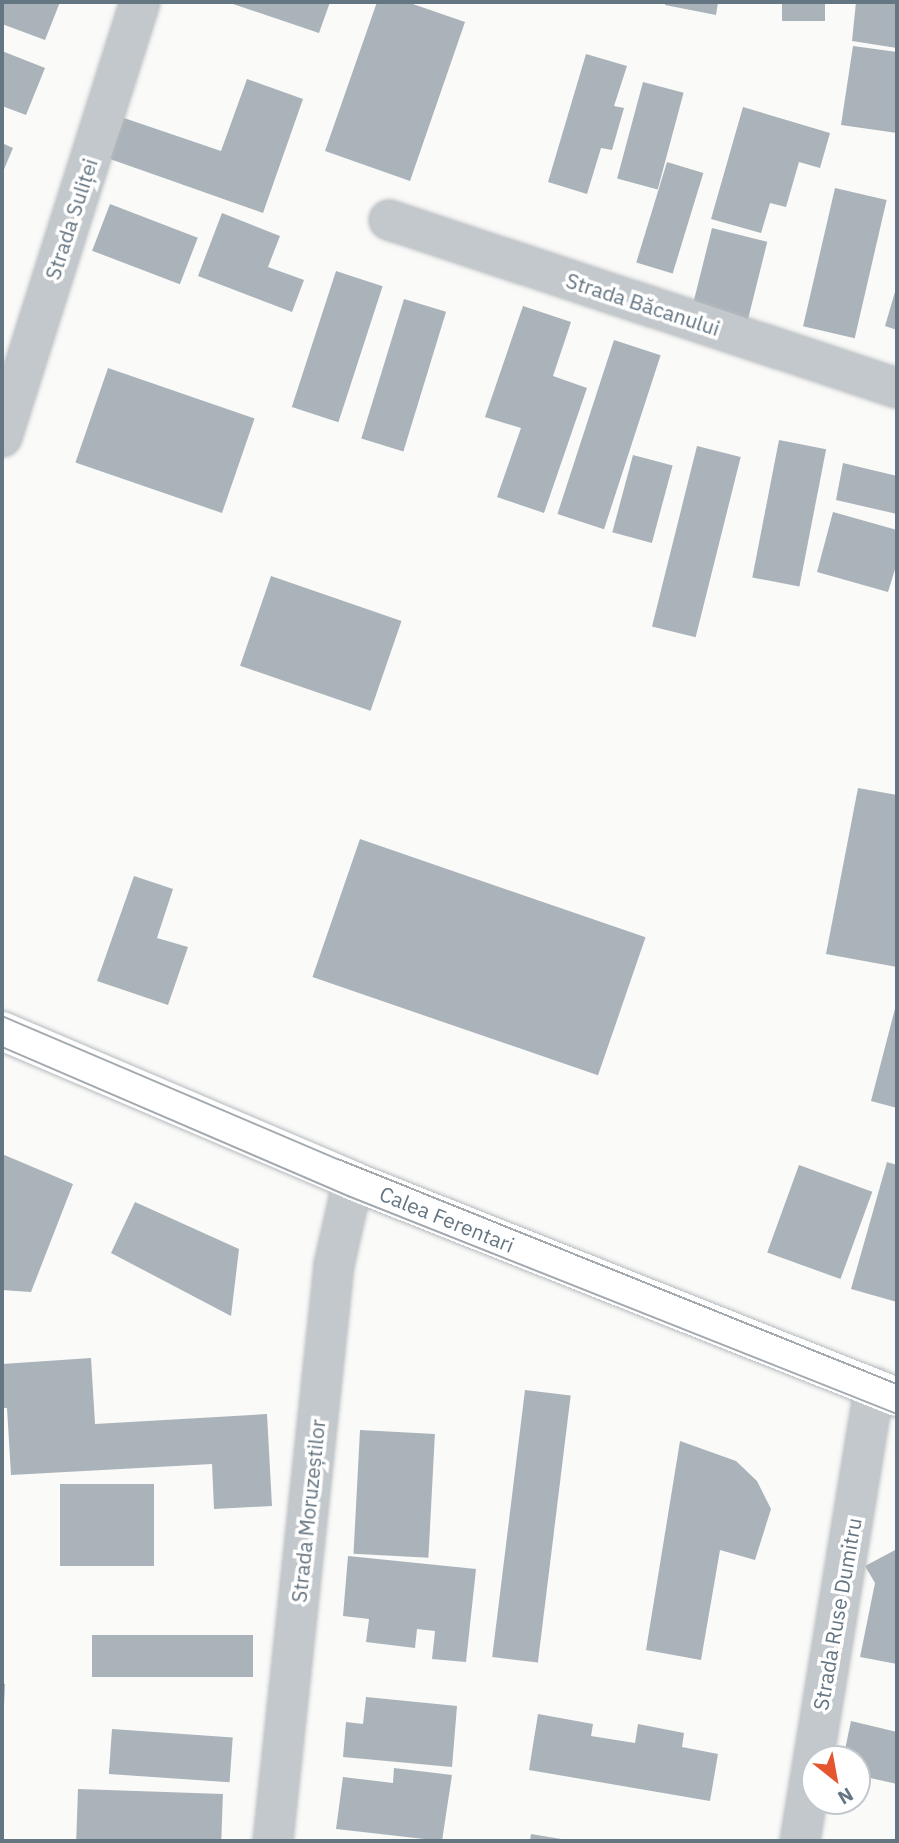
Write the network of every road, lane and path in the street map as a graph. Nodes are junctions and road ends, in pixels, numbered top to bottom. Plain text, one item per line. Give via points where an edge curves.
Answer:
1 (140, 2) edge
2 (389, 220) dead end
3 (897, 388) edge
4 (2, 437) edge
5 (2, 1031) edge
6 (352, 1181) junction
7 (886, 1392) edge
8 (273, 1841) edge
9 (800, 1841) edge

1 - 4 street, Strada Suliței
2 - 3 street, Strada Băcanului
5 - 6 main road, Calea Ferentari
6 - 7 main road, Calea Ferentari
6 - 8 street, Strada Moruzeștilor via 334,1265
7 - 9 street, Strada Ruse Dumitru

